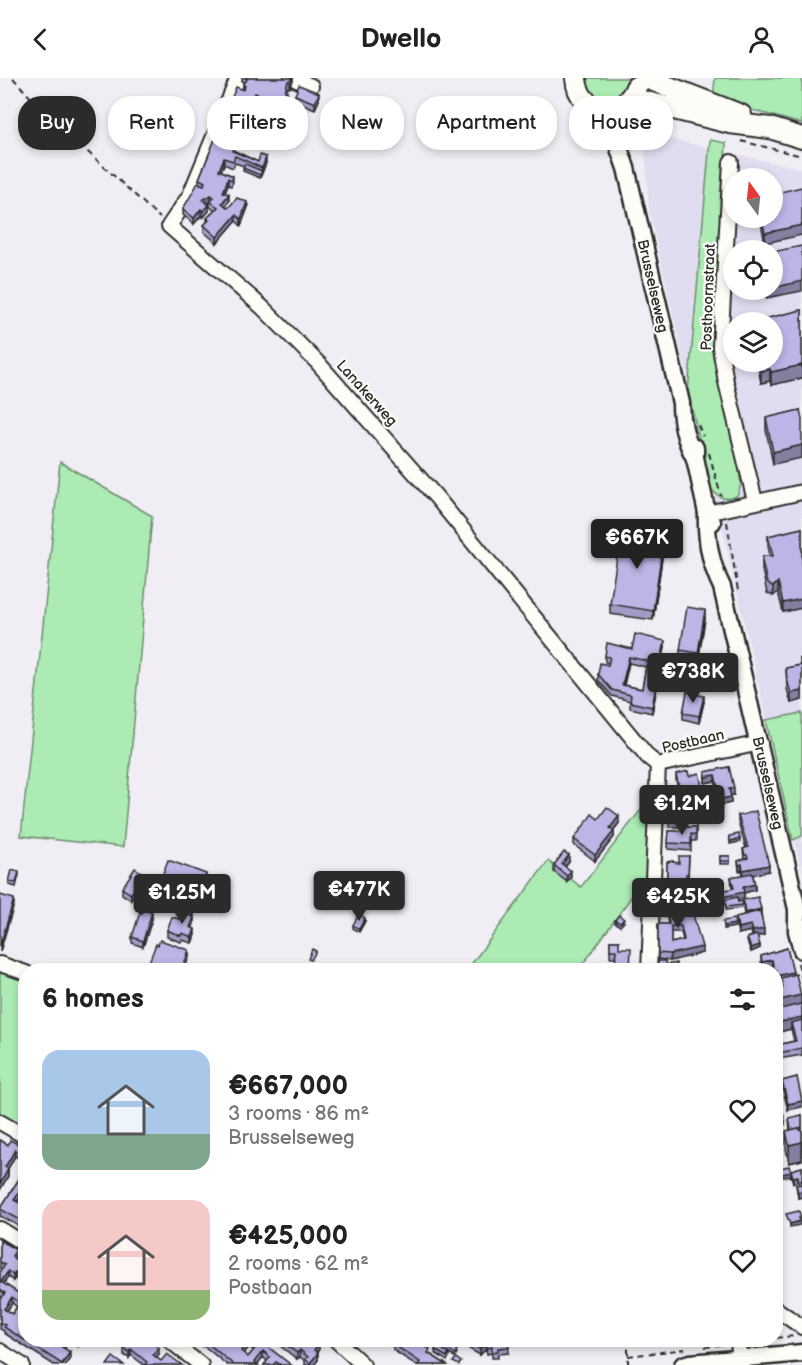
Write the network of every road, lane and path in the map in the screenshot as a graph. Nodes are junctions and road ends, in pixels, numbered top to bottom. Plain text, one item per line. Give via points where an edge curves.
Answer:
1 (13, 78) edge
2 (238, 78) edge
3 (292, 78) edge
4 (576, 78) edge
5 (637, 78) edge
6 (646, 78) edge
7 (311, 86) dead end
8 (582, 96) edge
9 (627, 96) edge
10 (673, 114) edge
11 (770, 128) junction
12 (802, 138) edge
13 (624, 150) edge
14 (731, 162) dead end
15 (169, 226) junction
16 (802, 492) edge
17 (755, 501) junction
18 (707, 513) junction
19 (760, 743) junction
20 (658, 765) junction
21 (800, 912) edge
22 (802, 950) edge
23 (649, 963) edge
24 (0, 964) edge
25 (18, 970) edge
26 (0, 1122) edge
27 (18, 1132) edge
28 (0, 1229) edge
29 (18, 1240) edge
30 (783, 1314) edge
31 (802, 1327) edge
32 (802, 1335) edge
33 (783, 1337) edge
34 (178, 1347) edge
35 (344, 1347) edge
36 (628, 1347) edge
37 (739, 1347) edge
38 (0, 1351) edge
39 (802, 1353) edge
40 (740, 1362) edge
41 (802, 1364) edge
42 (22, 1365) edge
43 (201, 1365) edge
44 (363, 1365) edge
45 (628, 1365) edge
46 (683, 1365) edge
47 (793, 1365) edge

1 - 15 path via 41,109
2 - 15 street via 190,195
3 - 7 street
4 - 8 main road
5 - 9 main road via 636,87
6 - 11 main road
10 - 11 main road
11 - 12 main road
13 - 18 street, Brusselseweg via 681,404 695,442
14 - 17 street, Posthoornstraat via 720,347
15 - 20 street, Lanakerweg via 262,307 318,363 437,498
16 - 17 street
17 - 18 street
18 - 19 street, Brusselseweg via 706,531
19 - 20 street, Postbaan
19 - 21 street, Brusselseweg
20 - 23 street, Postbaan
21 - 22 street, Brusselseweg via 796,931
24 - 25 street
26 - 27 street
28 - 29 street
30 - 31 street
32 - 33 path
34 - 43 street
35 - 44 street
36 - 45 path
37 - 40 street
38 - 42 street
39 - 40 street
40 - 46 street
41 - 47 street

